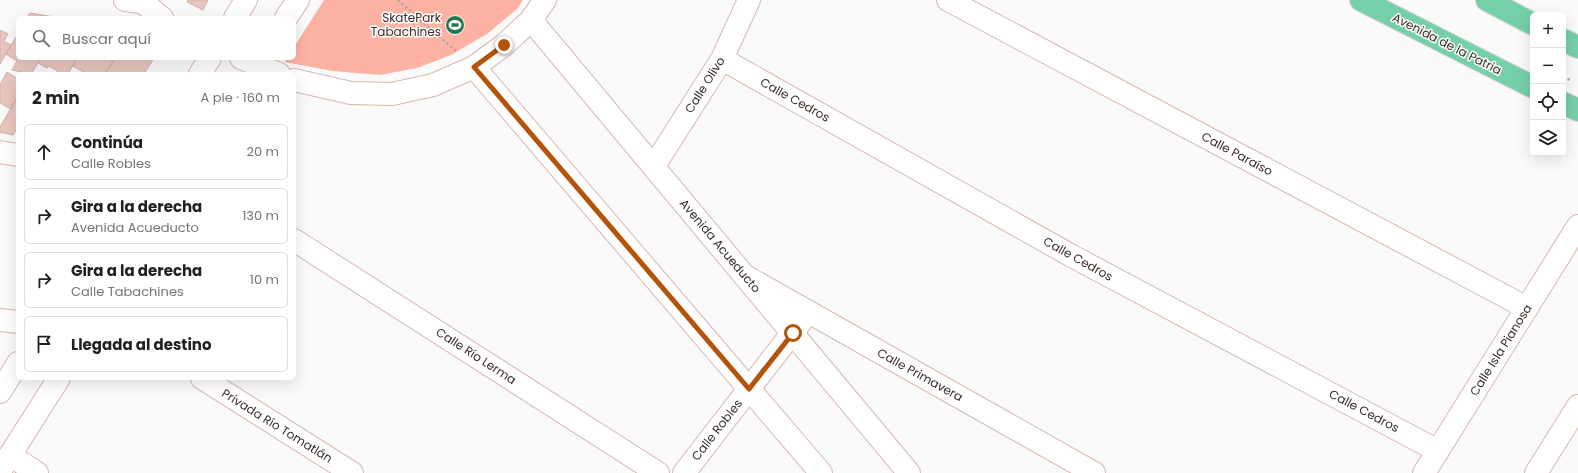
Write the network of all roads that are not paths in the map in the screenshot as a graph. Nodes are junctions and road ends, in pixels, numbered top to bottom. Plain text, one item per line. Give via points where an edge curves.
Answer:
1 (246, 0) edge
2 (298, 0) edge
3 (544, 0) edge
4 (749, 0) edge
5 (948, 0) edge
6 (1361, 0) edge
7 (1487, 0) edge
8 (136, 1) edge
9 (159, 16) edge
10 (236, 16) edge
11 (287, 16) edge
12 (532, 20) junction
13 (1530, 22) edge
14 (1566, 41) edge
15 (1578, 47) edge
16 (722, 59) junction
17 (209, 60) edge
18 (252, 64) edge
19 (474, 67) junction
20 (201, 72) edge
21 (274, 72) edge
22 (296, 80) edge
23 (1530, 86) edge
24 (1566, 104) edge
25 (1578, 110) edge
26 (0, 152) edge
27 (16, 155) edge
28 (654, 166) junction
29 (1578, 226) edge
30 (296, 241) edge
31 (746, 276) junction
32 (1527, 308) junction
33 (809, 312) junction
34 (0, 320) edge
35 (16, 322) edge
36 (793, 333) junction
37 (16, 366) edge
38 (58, 380) edge
39 (205, 380) edge
40 (749, 389) junction
41 (0, 392) edge
42 (1578, 406) edge
43 (1438, 451) junction
44 (5, 463) edge
45 (37, 473) edge
46 (352, 473) edge
47 (658, 473) edge
48 (684, 473) edge
49 (821, 473) edge
50 (909, 473) edge
51 (1094, 473) edge
52 (1424, 473) edge
53 (1536, 473) edge

1 - 10 street
2 - 11 street
3 - 12 street
4 - 16 street, Calle Olivo
5 - 32 street, Calle Paraíso
6 - 23 main road, Avenida de la Patria
7 - 13 main road
8 - 9 street
12 - 19 street
12 - 28 street, Avenida Acueducto
14 - 15 main road
16 - 28 street, Calle Olivo
16 - 43 street, Calle Cedros via 1070,255
17 - 20 street
18 - 21 street
19 - 22 street via 433,85 392,94 351,93
19 - 40 street
24 - 25 main road
26 - 27 street
28 - 31 street, Avenida Acueducto
29 - 32 street, Calle Isla Pianosa
30 - 47 street, Calle Río Lerma
31 - 33 street, Calle Primavera
31 - 36 street, Avenida Acueducto
32 - 43 street, Calle Isla Pianosa
33 - 36 street, Calle Robles
33 - 51 street, Calle Primavera
34 - 35 street
36 - 40 street, Calle Robles
36 - 50 street, Avenida Acueducto
37 - 41 street
38 - 44 street
39 - 46 street, Privada Río Tomatlán
40 - 48 street, Calle Robles
40 - 49 street
42 - 53 street
43 - 52 street, Calle Isla Pianosa
44 - 45 street

